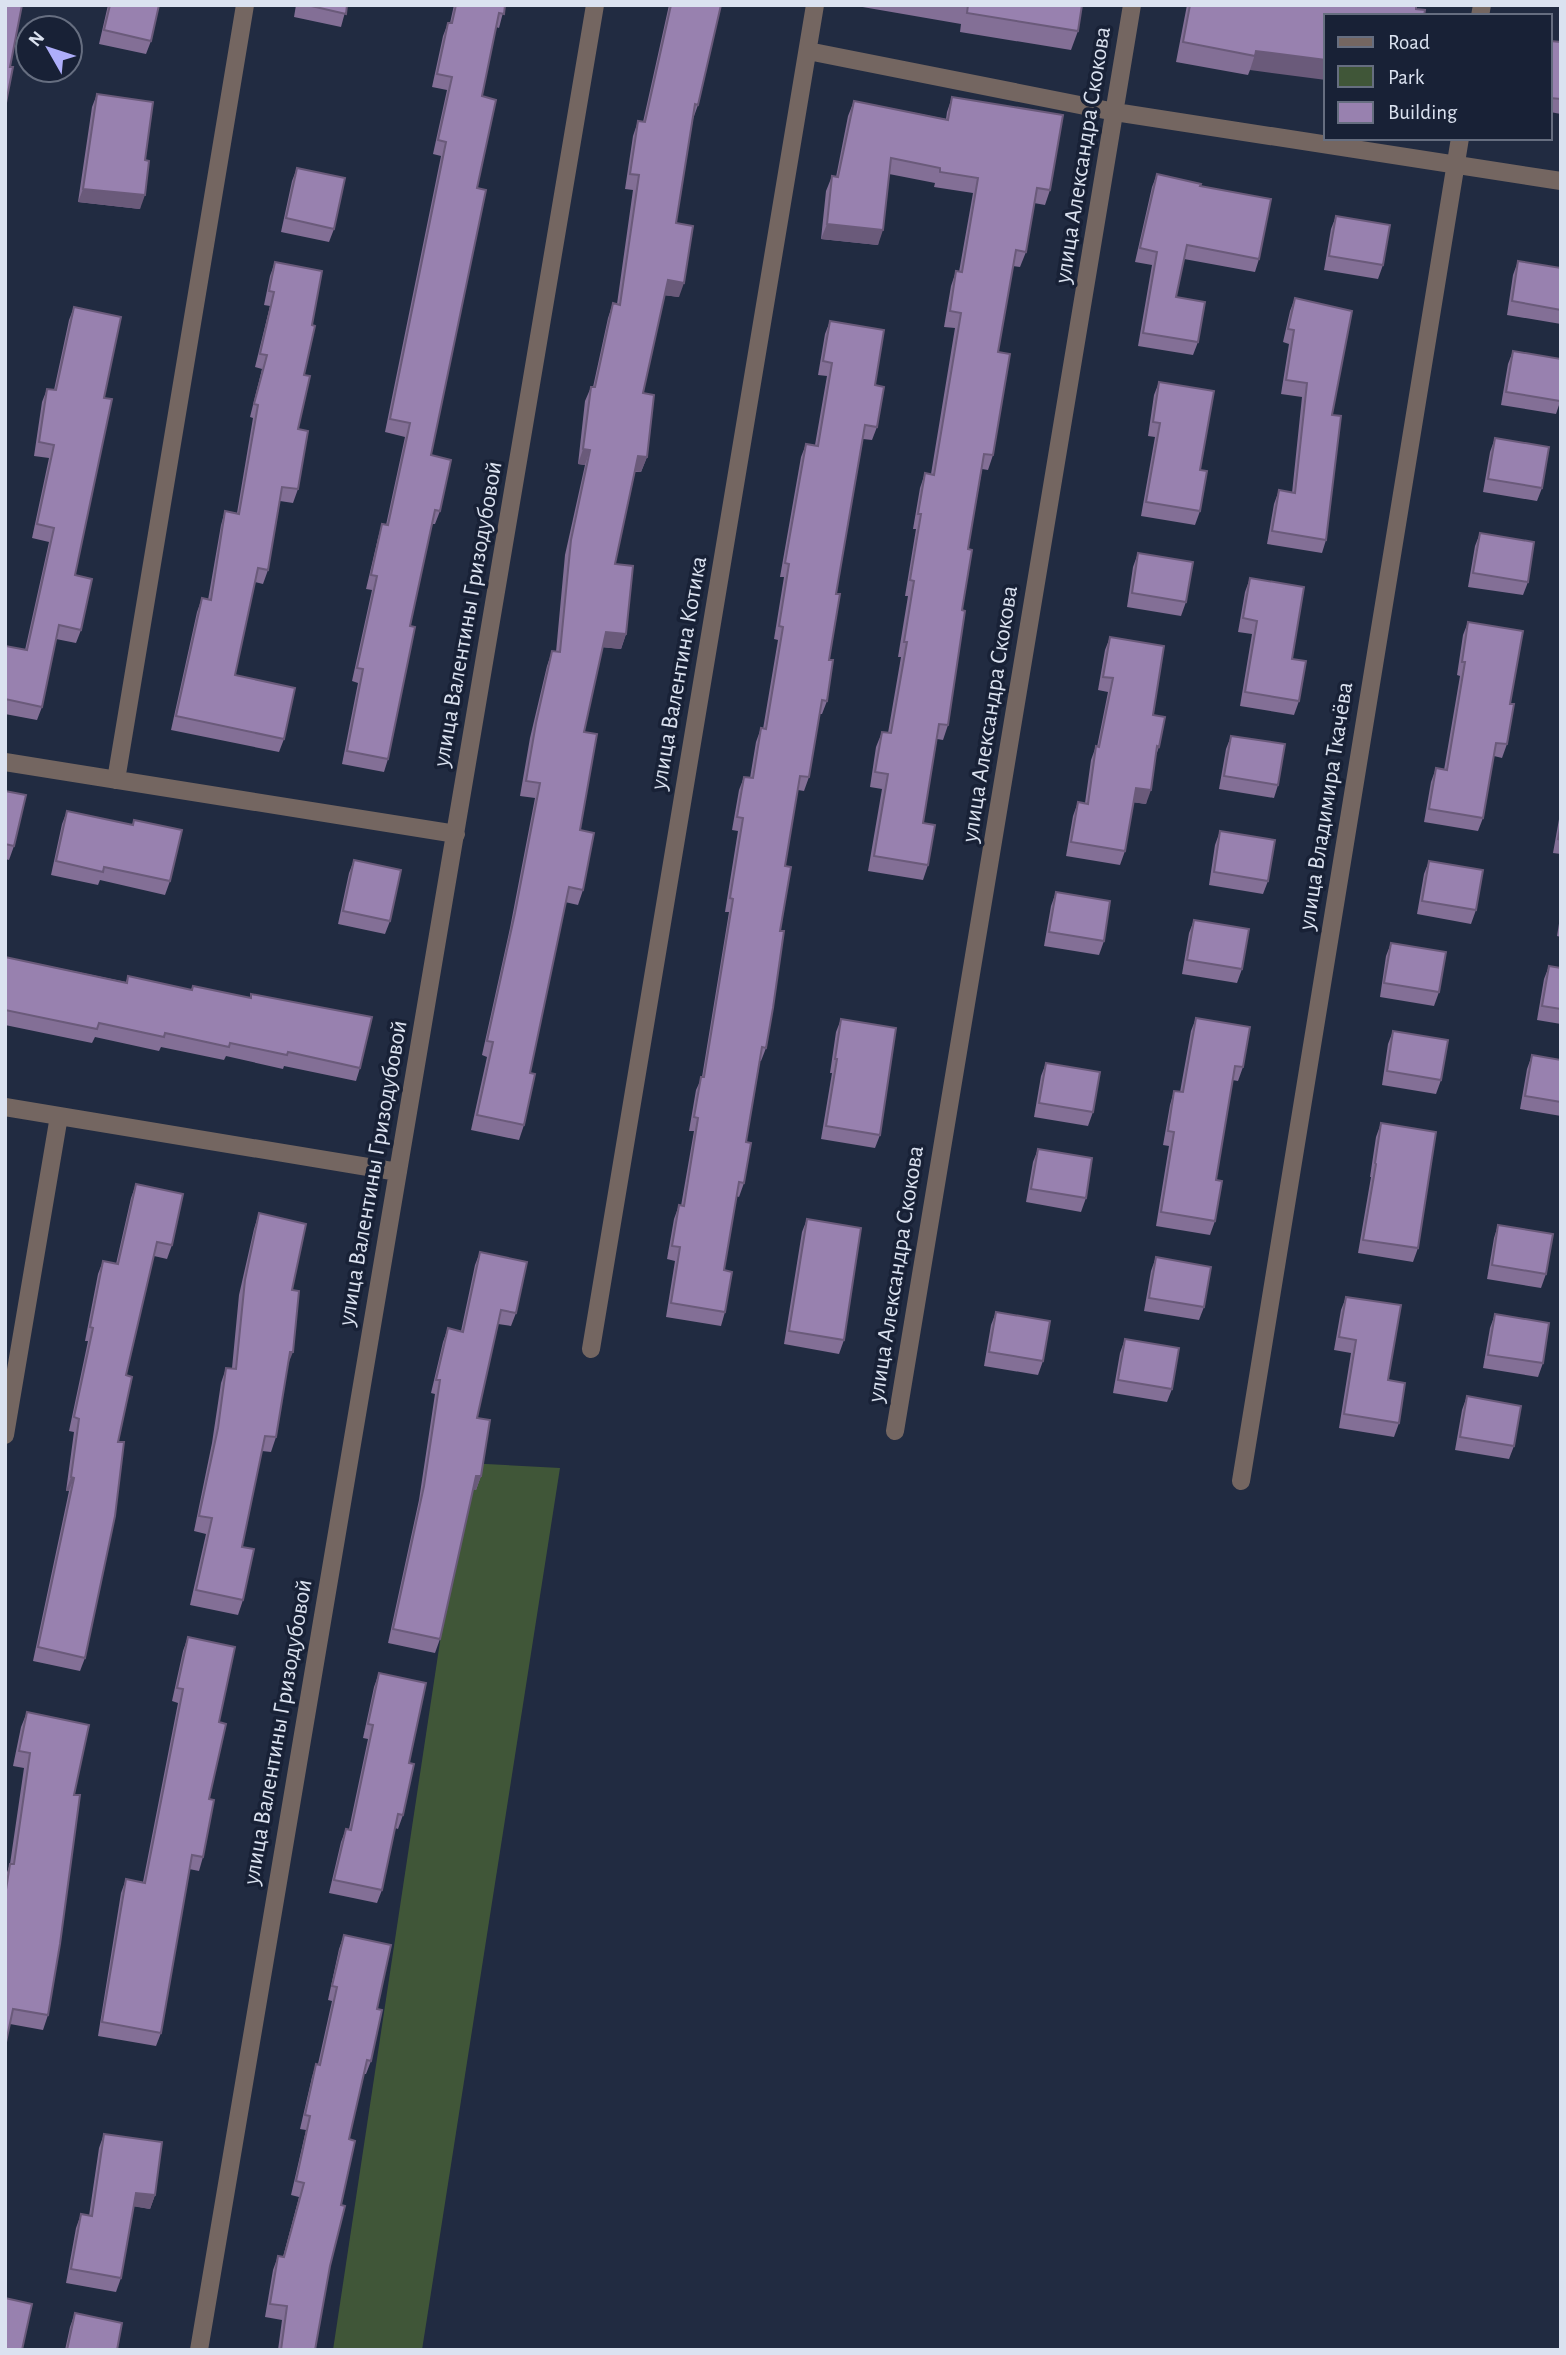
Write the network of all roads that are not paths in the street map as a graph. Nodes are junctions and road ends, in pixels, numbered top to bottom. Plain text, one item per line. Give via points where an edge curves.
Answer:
1 (245, 5) edge
2 (595, 5) edge
3 (815, 5) edge
4 (1132, 5) edge
5 (808, 51) junction
6 (1115, 112) junction
7 (1460, 140) edge
8 (1456, 164) junction
9 (1561, 181) edge
10 (5, 762) edge
11 (116, 780) junction
12 (456, 834) junction
13 (5, 1107) edge
14 (59, 1116) junction
15 (398, 1172) junction
16 (591, 1349) dead end
17 (895, 1432) dead end
18 (5, 1435) edge
19 (1241, 1481) dead end
20 (199, 2350) edge

1 - 11 street
2 - 12 street, улица Валентины Гризодубовой
3 - 5 street, улица Валентина Котика
4 - 6 street, улица Александра Скокова
5 - 6 street
5 - 16 street, улица Валентина Котика
6 - 8 street
6 - 17 street, улица Александра Скокова
7 - 8 street, улица Владимира Ткачёва
8 - 9 street
8 - 19 street, улица Владимира Ткачёва
10 - 11 street
11 - 12 street
12 - 15 street, улица Валентины Гризодубовой
13 - 14 street
14 - 15 street
14 - 18 street
15 - 20 street, улица Валентины Гризодубовой

